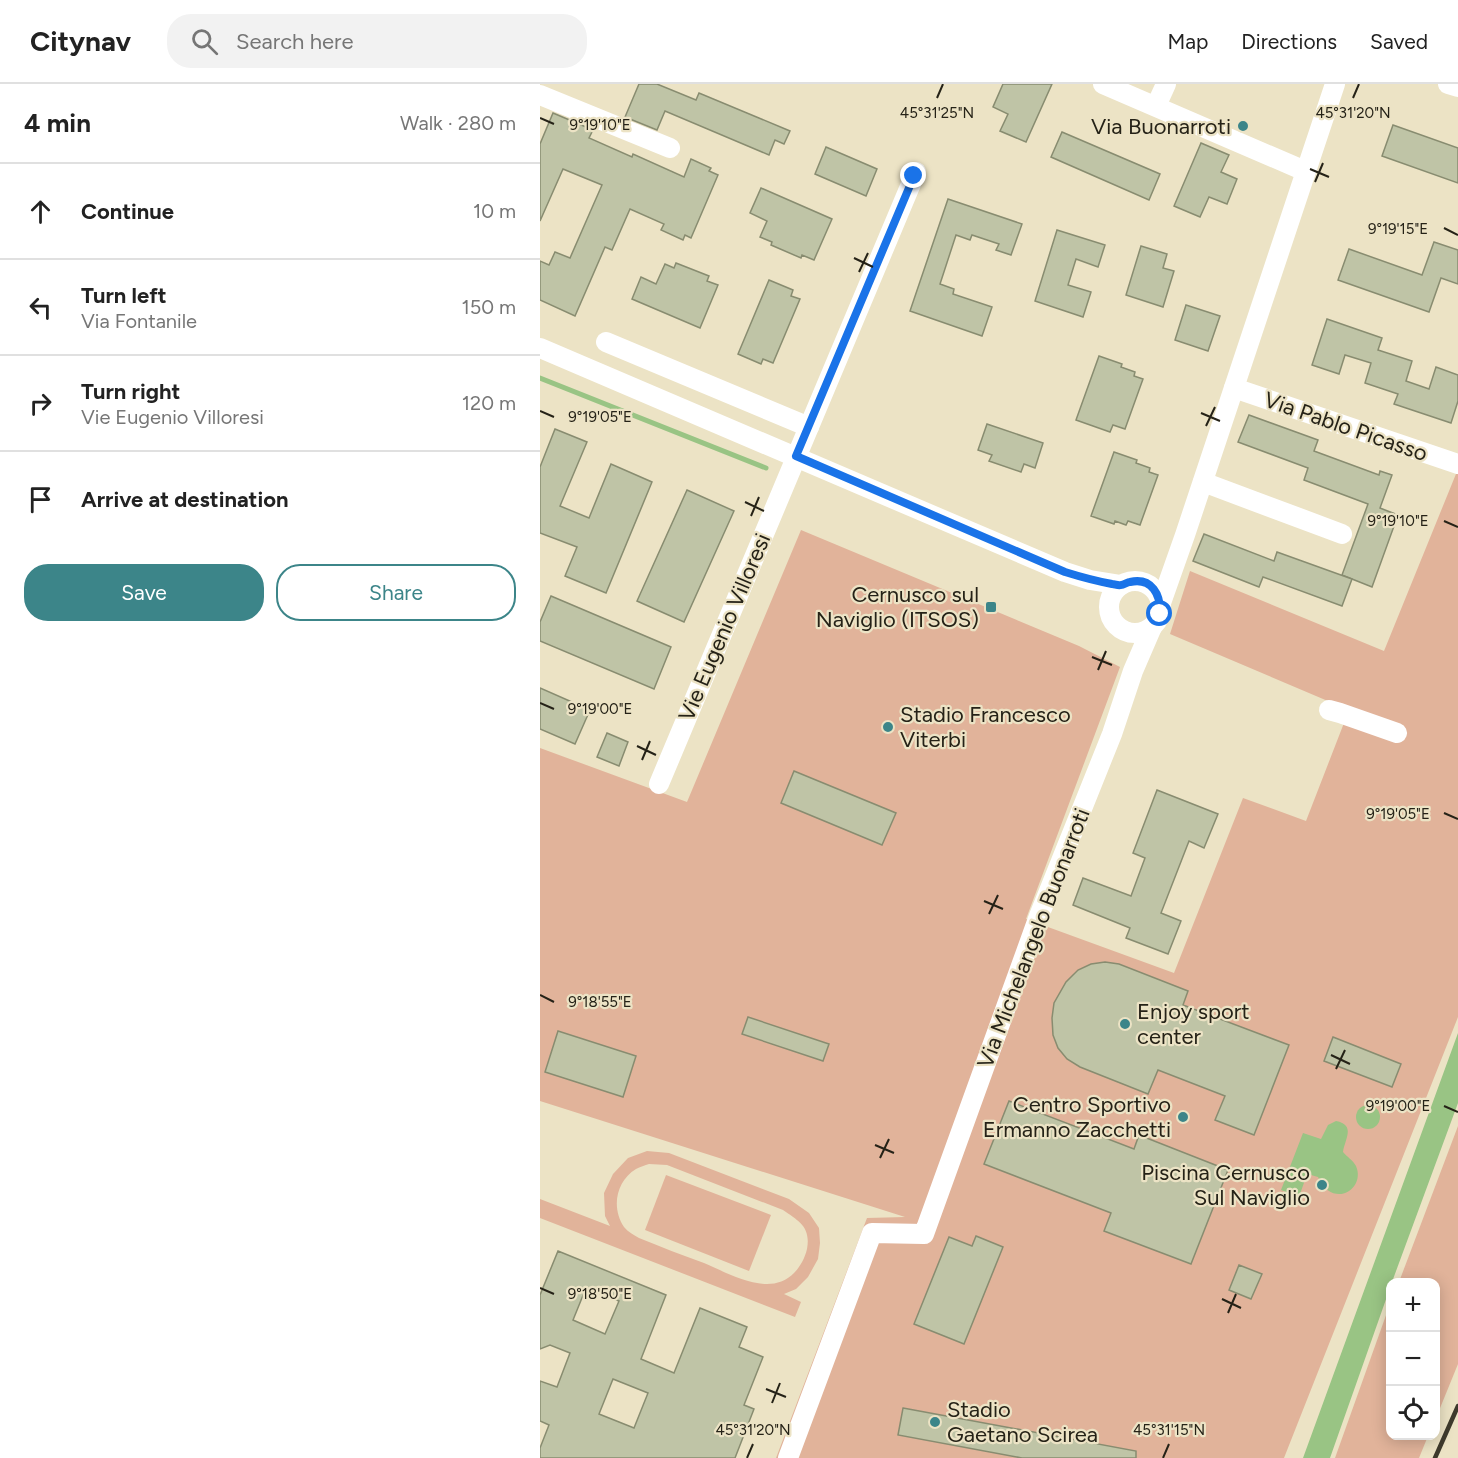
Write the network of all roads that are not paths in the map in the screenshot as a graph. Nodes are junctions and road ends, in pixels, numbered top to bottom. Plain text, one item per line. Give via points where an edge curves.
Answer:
1 (1166, 84) edge
2 (1335, 84) edge
3 (1449, 84) edge
4 (1115, 86) edge
5 (1458, 87) edge
6 (540, 95) edge
7 (1156, 106) junction
8 (670, 148) dead end
9 (1305, 171) junction
10 (915, 172) dead end
11 (606, 342) dead end
12 (540, 348) edge
13 (1234, 388) junction
14 (808, 427) junction
15 (796, 456) junction
16 (1458, 464) edge
17 (1203, 482) junction
18 (1342, 534) dead end
19 (1178, 555) junction
20 (1065, 572) junction
21 (1121, 585) junction
22 (1149, 585) junction
23 (1161, 603) junction
24 (1110, 605) junction
25 (1152, 627) junction
26 (1126, 631) junction
27 (1133, 672) junction
28 (1329, 710) dead end
29 (1397, 733) dead end
30 (659, 784) dead end
31 (788, 1458) edge

1 - 7 street
2 - 9 street
3 - 5 street
4 - 7 street
6 - 8 street
7 - 9 street
9 - 13 street
10 - 14 street, Vie Eugenio Villoresi
11 - 14 street
12 - 15 street
13 - 16 street, Via Pablo Picasso
13 - 17 street
14 - 15 street, Vie Eugenio Villoresi
15 - 20 street
15 - 30 street, Vie Eugenio Villoresi
17 - 18 street
17 - 19 street
19 - 22 street
19 - 23 street
20 - 21 street
20 - 24 street
21 - 22 street via 1141,581
21 - 24 street
22 - 23 street
23 - 25 street
24 - 26 street via 1114,622
25 - 26 street via 1141,632
25 - 27 street, Via Michelangelo Buonarroti
26 - 27 street, Via Michelangelo Buonarroti
27 - 31 street, Via Michelangelo Buonarroti via 1039,916 924,1234 872,1233
28 - 29 street

